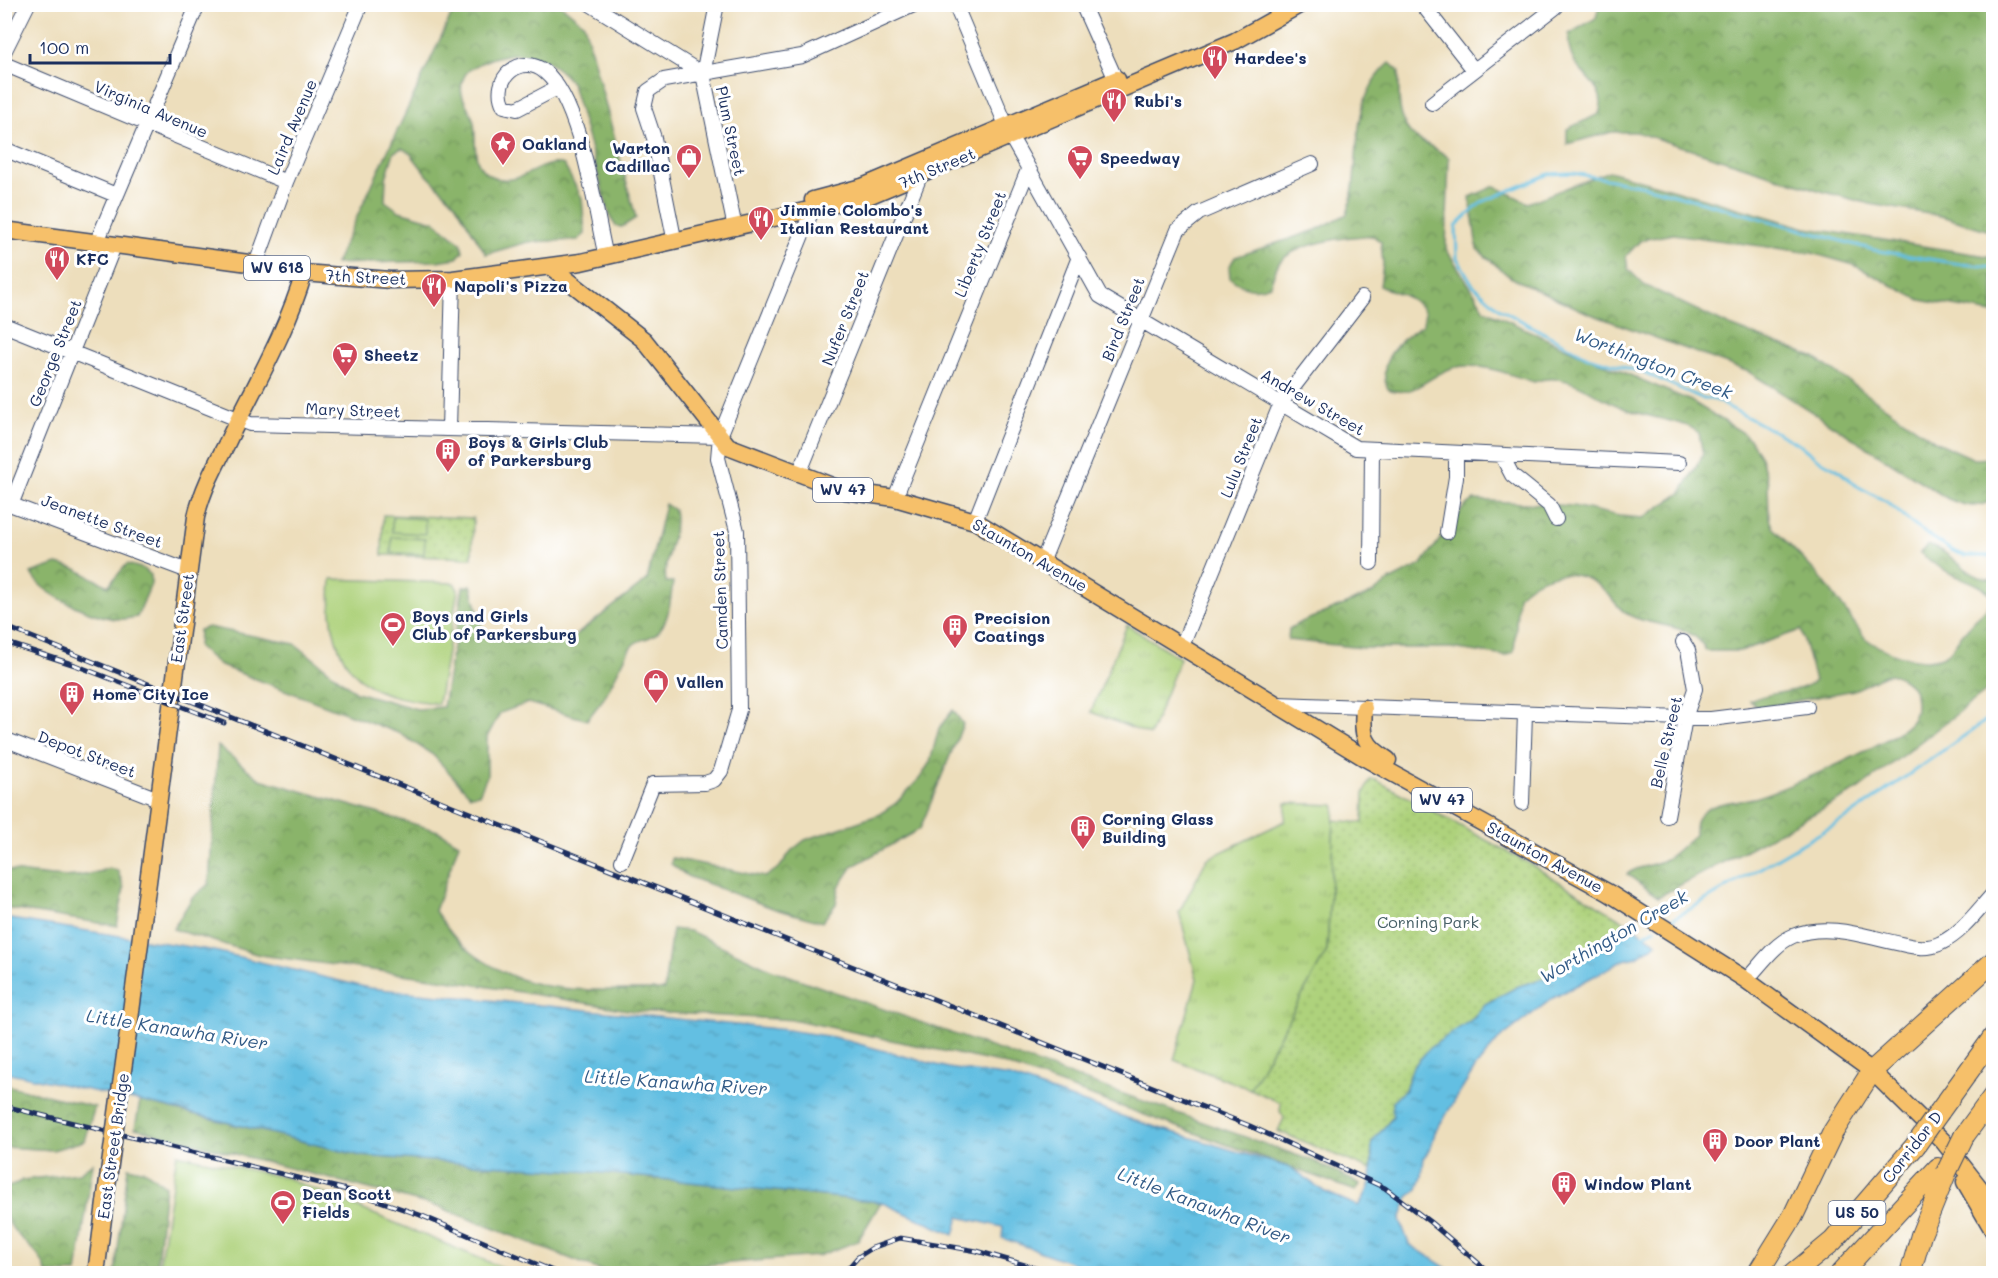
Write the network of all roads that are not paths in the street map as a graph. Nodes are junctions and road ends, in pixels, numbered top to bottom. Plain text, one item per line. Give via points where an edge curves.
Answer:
1 (28, 4) edge
2 (198, 4) edge
3 (361, 4) edge
4 (590, 4) edge
5 (717, 4) edge
6 (916, 4) edge
7 (955, 4) edge
8 (1082, 4) edge
9 (1282, 4) edge
10 (1301, 4) edge
11 (1422, 4) edge
12 (1556, 7) dead end
13 (4, 52) edge
14 (4, 64) edge
15 (1474, 70) junction
16 (702, 74) junction
17 (1116, 80) junction
18 (558, 88) dead end
19 (1432, 103) dead end
20 (146, 125) junction
21 (1008, 131) junction
22 (4, 149) edge
23 (1312, 164) dead end
24 (1028, 170) junction
25 (920, 176) junction
26 (286, 182) junction
27 (116, 195) junction
28 (814, 205) junction
29 (734, 223) junction
30 (4, 230) edge
31 (673, 233) junction
32 (96, 244) junction
33 (114, 246) junction
34 (604, 248) junction
35 (1079, 257) junction
36 (256, 264) junction
37 (551, 267) junction
38 (304, 273) junction
39 (453, 279) junction
40 (1362, 298) dead end
41 (1141, 318) junction
42 (4, 325) edge
43 (72, 352) junction
44 (1281, 403) junction
45 (238, 420) junction
46 (449, 429) junction
47 (720, 436) junction
48 (1372, 450) junction
49 (1456, 453) junction
50 (1502, 456) junction
51 (1679, 463) dead end
52 (799, 474) junction
53 (895, 498) junction
54 (8, 504) edge
55 (1556, 519) dead end
56 (975, 521) junction
57 (1447, 532) dead end
58 (1043, 560) junction
59 (1371, 563) dead end
60 (188, 571) junction
61 (1683, 642) dead end
62 (1182, 646) junction
63 (1277, 704) junction
64 (1807, 707) dead end
65 (1364, 708) junction
66 (1525, 713) junction
67 (1685, 718) junction
68 (1362, 727) junction
69 (4, 739) edge
70 (1347, 747) junction
71 (158, 799) junction
72 (1522, 803) dead end
73 (1452, 806) junction
74 (1667, 816) dead end
75 (622, 861) dead end
76 (1994, 893) edge
77 (1994, 962) edge
78 (1746, 980) junction
79 (130, 1019) joint
80 (1994, 1036) edge
81 (1872, 1071) junction
82 (1994, 1095) edge
83 (1943, 1141) junction
84 (1942, 1171) junction
85 (1994, 1206) edge
86 (1994, 1232) edge
87 (96, 1274) edge
88 (1757, 1274) edge
89 (1794, 1274) edge
90 (1840, 1274) edge
91 (1910, 1274) edge

1 - 13 street
2 - 20 street
3 - 26 street, Laird Avenue
4 - 16 street
5 - 16 street, Plum Street
6 - 16 street via 802,56
7 - 21 street
8 - 17 street
9 - 17 main road, 7th Street / WV 618 via 1208,42
10 - 21 main road, 7th Street / WV 618 via 1235,40
11 - 15 street
12 - 15 street
14 - 20 street, Virginia Avenue
15 - 19 street
16 - 29 street, Plum Street
16 - 31 street via 664,80 648,91 644,108
17 - 21 main road, 7th Street / WV 618
18 - 34 street via 579,137
20 - 26 street, Virginia Avenue
20 - 27 street
21 - 24 street
21 - 25 main road, 7th Street / WV 618
21 - 28 main road, 7th Street / WV 618
22 - 27 street
23 - 41 street, Bird Street via 1185,222 1173,238
24 - 35 street, Andrew Street
24 - 53 street, Liberty Street
25 - 28 main road, 7th Street / WV 618 via 866,197
25 - 52 street, Nufer Street
26 - 36 street, Laird Avenue
27 - 32 street
28 - 29 main road, 7th Street / WV 618
28 - 47 street, Camden Street
29 - 31 main road, 7th Street / WV 618
29 - 37 main road, 7th Street / WV 618
30 - 32 main road, 7th Street / WV 618
31 - 34 main road, 7th Street / WV 618
32 - 33 main road, 7th Street / WV 618
33 - 36 main road, 7th Street / WV 618
33 - 43 street, George Street
34 - 37 main road, 7th Street / WV 618 via 579,253
35 - 41 street, Andrew Street via 1100,296
35 - 56 street
36 - 38 main road, 7th Street / WV 618
37 - 39 main road, 7th Street / WV 618
37 - 47 main road, Staunton Avenue / WV 47 via 644,340
38 - 39 main road, 7th Street / WV 618 via 390,280
38 - 45 main road, East Street via 274,348
39 - 46 street
40 - 44 street, Lulu Street
41 - 44 street, Andrew Street
41 - 58 street, Bird Street
42 - 43 street, Mary Street
43 - 45 street, Mary Street
43 - 54 street, George Street
44 - 48 street, Andrew Street via 1356,448
44 - 62 street, Lulu Street
45 - 46 street, Mary Street via 250,424
45 - 60 main road, East Street via 200,499
46 - 47 street, Mary Street
47 - 52 main road, Staunton Avenue / WV 47 via 728,446
47 - 75 street, Camden Street via 718,458 737,531 739,710 721,771 705,783 653,784
48 - 49 street, Andrew Street
48 - 59 street
49 - 50 street, Andrew Street
49 - 57 street
50 - 51 street, Andrew Street
50 - 55 street via 1512,475 1549,505
52 - 53 main road, Staunton Avenue / WV 47 via 845,491
53 - 56 main road, Staunton Avenue / WV 47
54 - 60 street, Jeanette Street
56 - 58 main road, Staunton Avenue / WV 47
58 - 62 main road, Staunton Avenue / WV 47
60 - 71 main road, East Street
61 - 67 street, Belle Street via 1695,689
62 - 63 main road, Staunton Avenue / WV 47
63 - 65 street, Staunton Avenue
63 - 70 main road, Staunton Avenue / WV 47
64 - 67 street, Staunton Avenue via 1711,719
65 - 66 street, Staunton Avenue
65 - 68 main road
66 - 67 street, Staunton Avenue
66 - 72 street
67 - 74 street, Belle Street
68 - 70 main road
68 - 73 main road via 1371,750 1432,787
69 - 71 street, Depot Street
70 - 73 main road, Staunton Avenue / WV 47
71 - 79 main road, East Street
73 - 78 main road, Staunton Avenue / WV 47 via 1609,893
76 - 78 street via 1955,934 1940,944 1918,947 1834,930 1813,931 1791,937
77 - 81 highway
78 - 81 main road, Staunton Avenue / WV 47
79 - 87 main road, East Street Bridge, bridge
80 - 89 highway, Corridor D / US 50, bridge via 1915,1146 1833,1241
81 - 83 main road, Staunton Avenue / WV 47
81 - 88 highway via 1833,1132 1793,1216
82 - 84 highway, Corridor D, bridge
83 - 85 main road, Staunton Avenue / WV 47
83 - 86 main road, Staunton Avenue / WV 47
84 - 90 highway, Corridor D / US 50
84 - 91 highway

